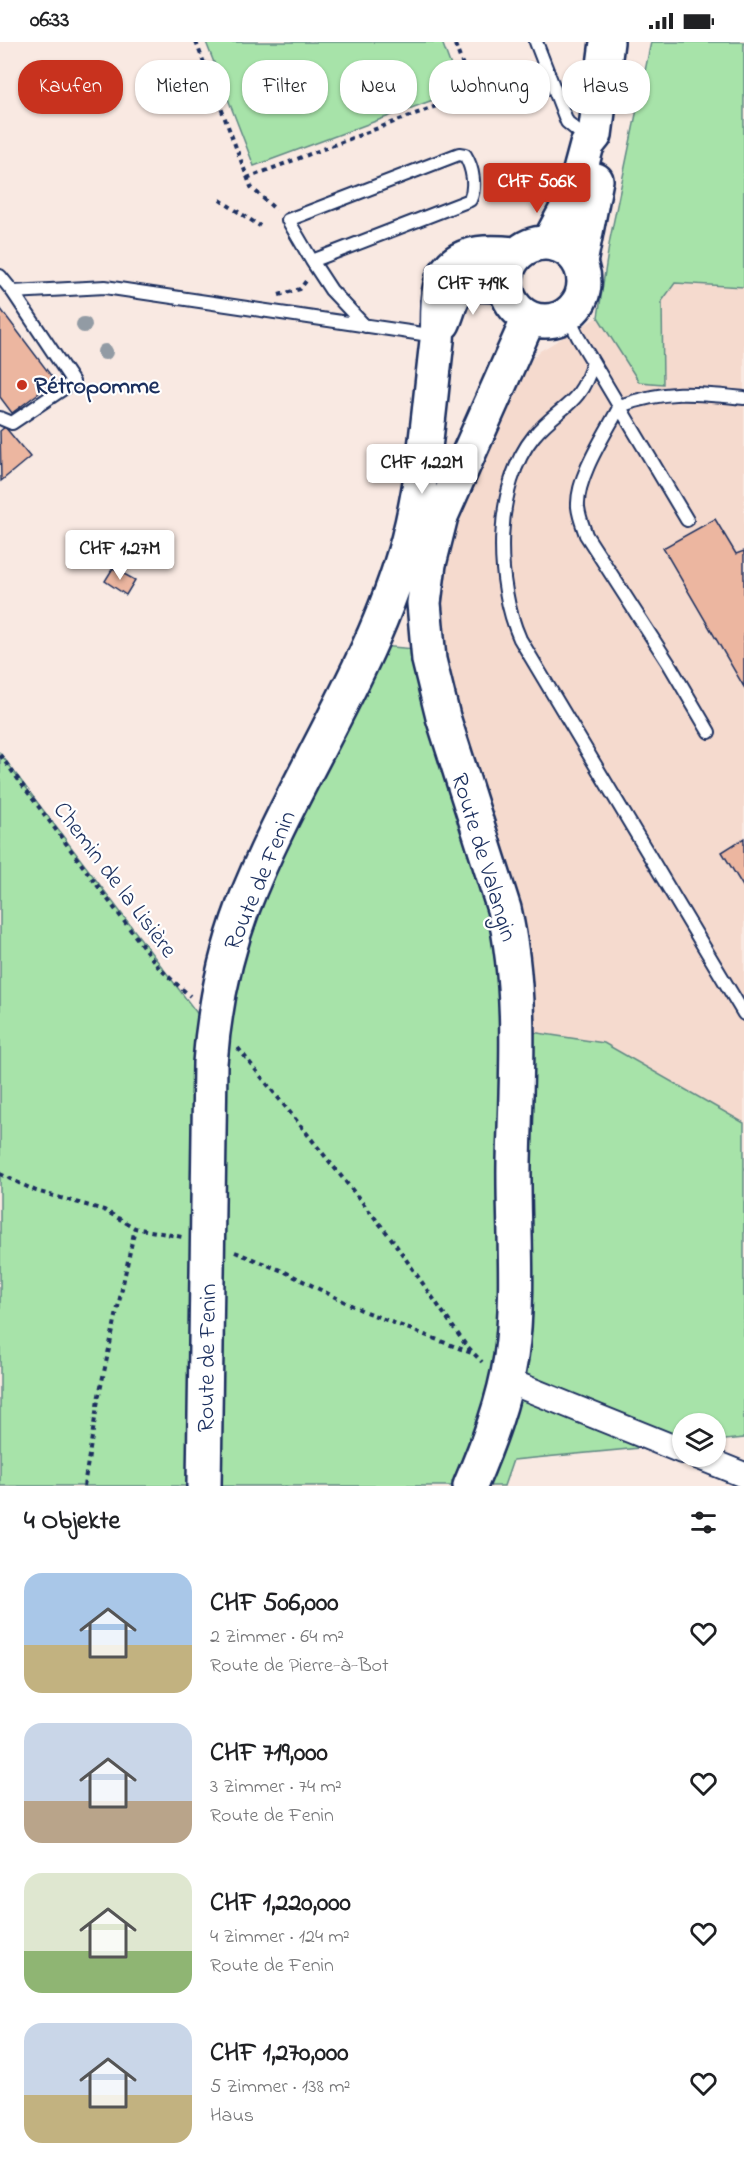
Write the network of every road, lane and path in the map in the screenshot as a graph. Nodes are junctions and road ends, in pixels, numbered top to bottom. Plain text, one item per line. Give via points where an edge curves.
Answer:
1 (196, 42) edge
2 (454, 42) edge
3 (536, 42) edge
4 (607, 42) edge
5 (595, 135) junction
6 (472, 169) junction
7 (248, 178) junction
8 (220, 200) dead end
9 (550, 201) dead end
10 (288, 220) junction
11 (260, 226) dead end
12 (549, 242) junction
13 (517, 254) junction
14 (580, 263) junction
15 (315, 266) junction
16 (0, 276) edge
17 (506, 286) junction
18 (13, 292) junction
19 (258, 310) junction
20 (567, 314) junction
21 (530, 318) junction
22 (365, 326) junction
23 (437, 336) junction
24 (593, 362) junction
25 (744, 398) edge
26 (620, 406) junction
27 (0, 418) edge
28 (687, 520) dead end
29 (709, 732) dead end
30 (0, 755) edge
31 (744, 1014) edge
32 (213, 1017) junction
33 (0, 1174) edge
34 (135, 1228) junction
35 (208, 1242) junction
36 (474, 1354) junction
37 (506, 1380) junction
38 (672, 1447) edge
39 (724, 1467) edge
40 (744, 1475) edge
41 (84, 1486) edge
42 (204, 1486) edge
43 (470, 1486) edge

1 - 7 path
2 - 7 path via 473,92
3 - 5 lane via 567,122 578,131
4 - 5 main road
5 - 12 main road via 587,145 573,197
5 - 14 main road via 600,157
6 - 9 path via 490,166
6 - 10 lane via 465,155 459,154
6 - 15 lane via 472,196 466,203
7 - 10 path via 251,187
8 - 11 path
10 - 15 lane
12 - 13 main road via 537,243
12 - 14 main road via 562,246
13 - 17 main road via 506,275
13 - 23 main road, Route de Fenin via 465,256 449,268 440,291
14 - 20 main road via 584,285
15 - 19 path via 300,289 273,297
15 - 22 lane via 343,305
16 - 18 lane
17 - 21 main road via 514,305
17 - 23 main road, Route de Fenin via 483,284 460,289 454,294
18 - 19 lane via 105,287
18 - 27 lane via 73,382 12,423
19 - 22 lane
20 - 21 main road via 555,320
20 - 24 lane
21 - 37 main road, Route de Valangin via 441,516 424,603 426,638 438,700 498,885 514,963 518,1030 516,1276
22 - 23 lane
23 - 32 main road, Route de Fenin via 418,493 392,590 361,663 243,906
24 - 26 lane
24 - 31 lane via 582,392 536,434 517,462 505,507 503,541 508,606 520,639
25 - 26 lane via 663,393
26 - 28 lane
26 - 29 lane via 585,477 579,494 580,519 586,535
30 - 32 path, Chemin de la Lisière via 159,968
32 - 35 main road, Route de Fenin
32 - 36 path, Chemin de la Lisière via 391,1238
33 - 34 path via 36,1191 104,1210
34 - 35 path
34 - 41 path
35 - 36 path via 285,1272 373,1315
35 - 42 main road, Route de Fenin
36 - 37 path
37 - 38 street
37 - 43 main road, Route de Valangin via 500,1409
39 - 40 street

